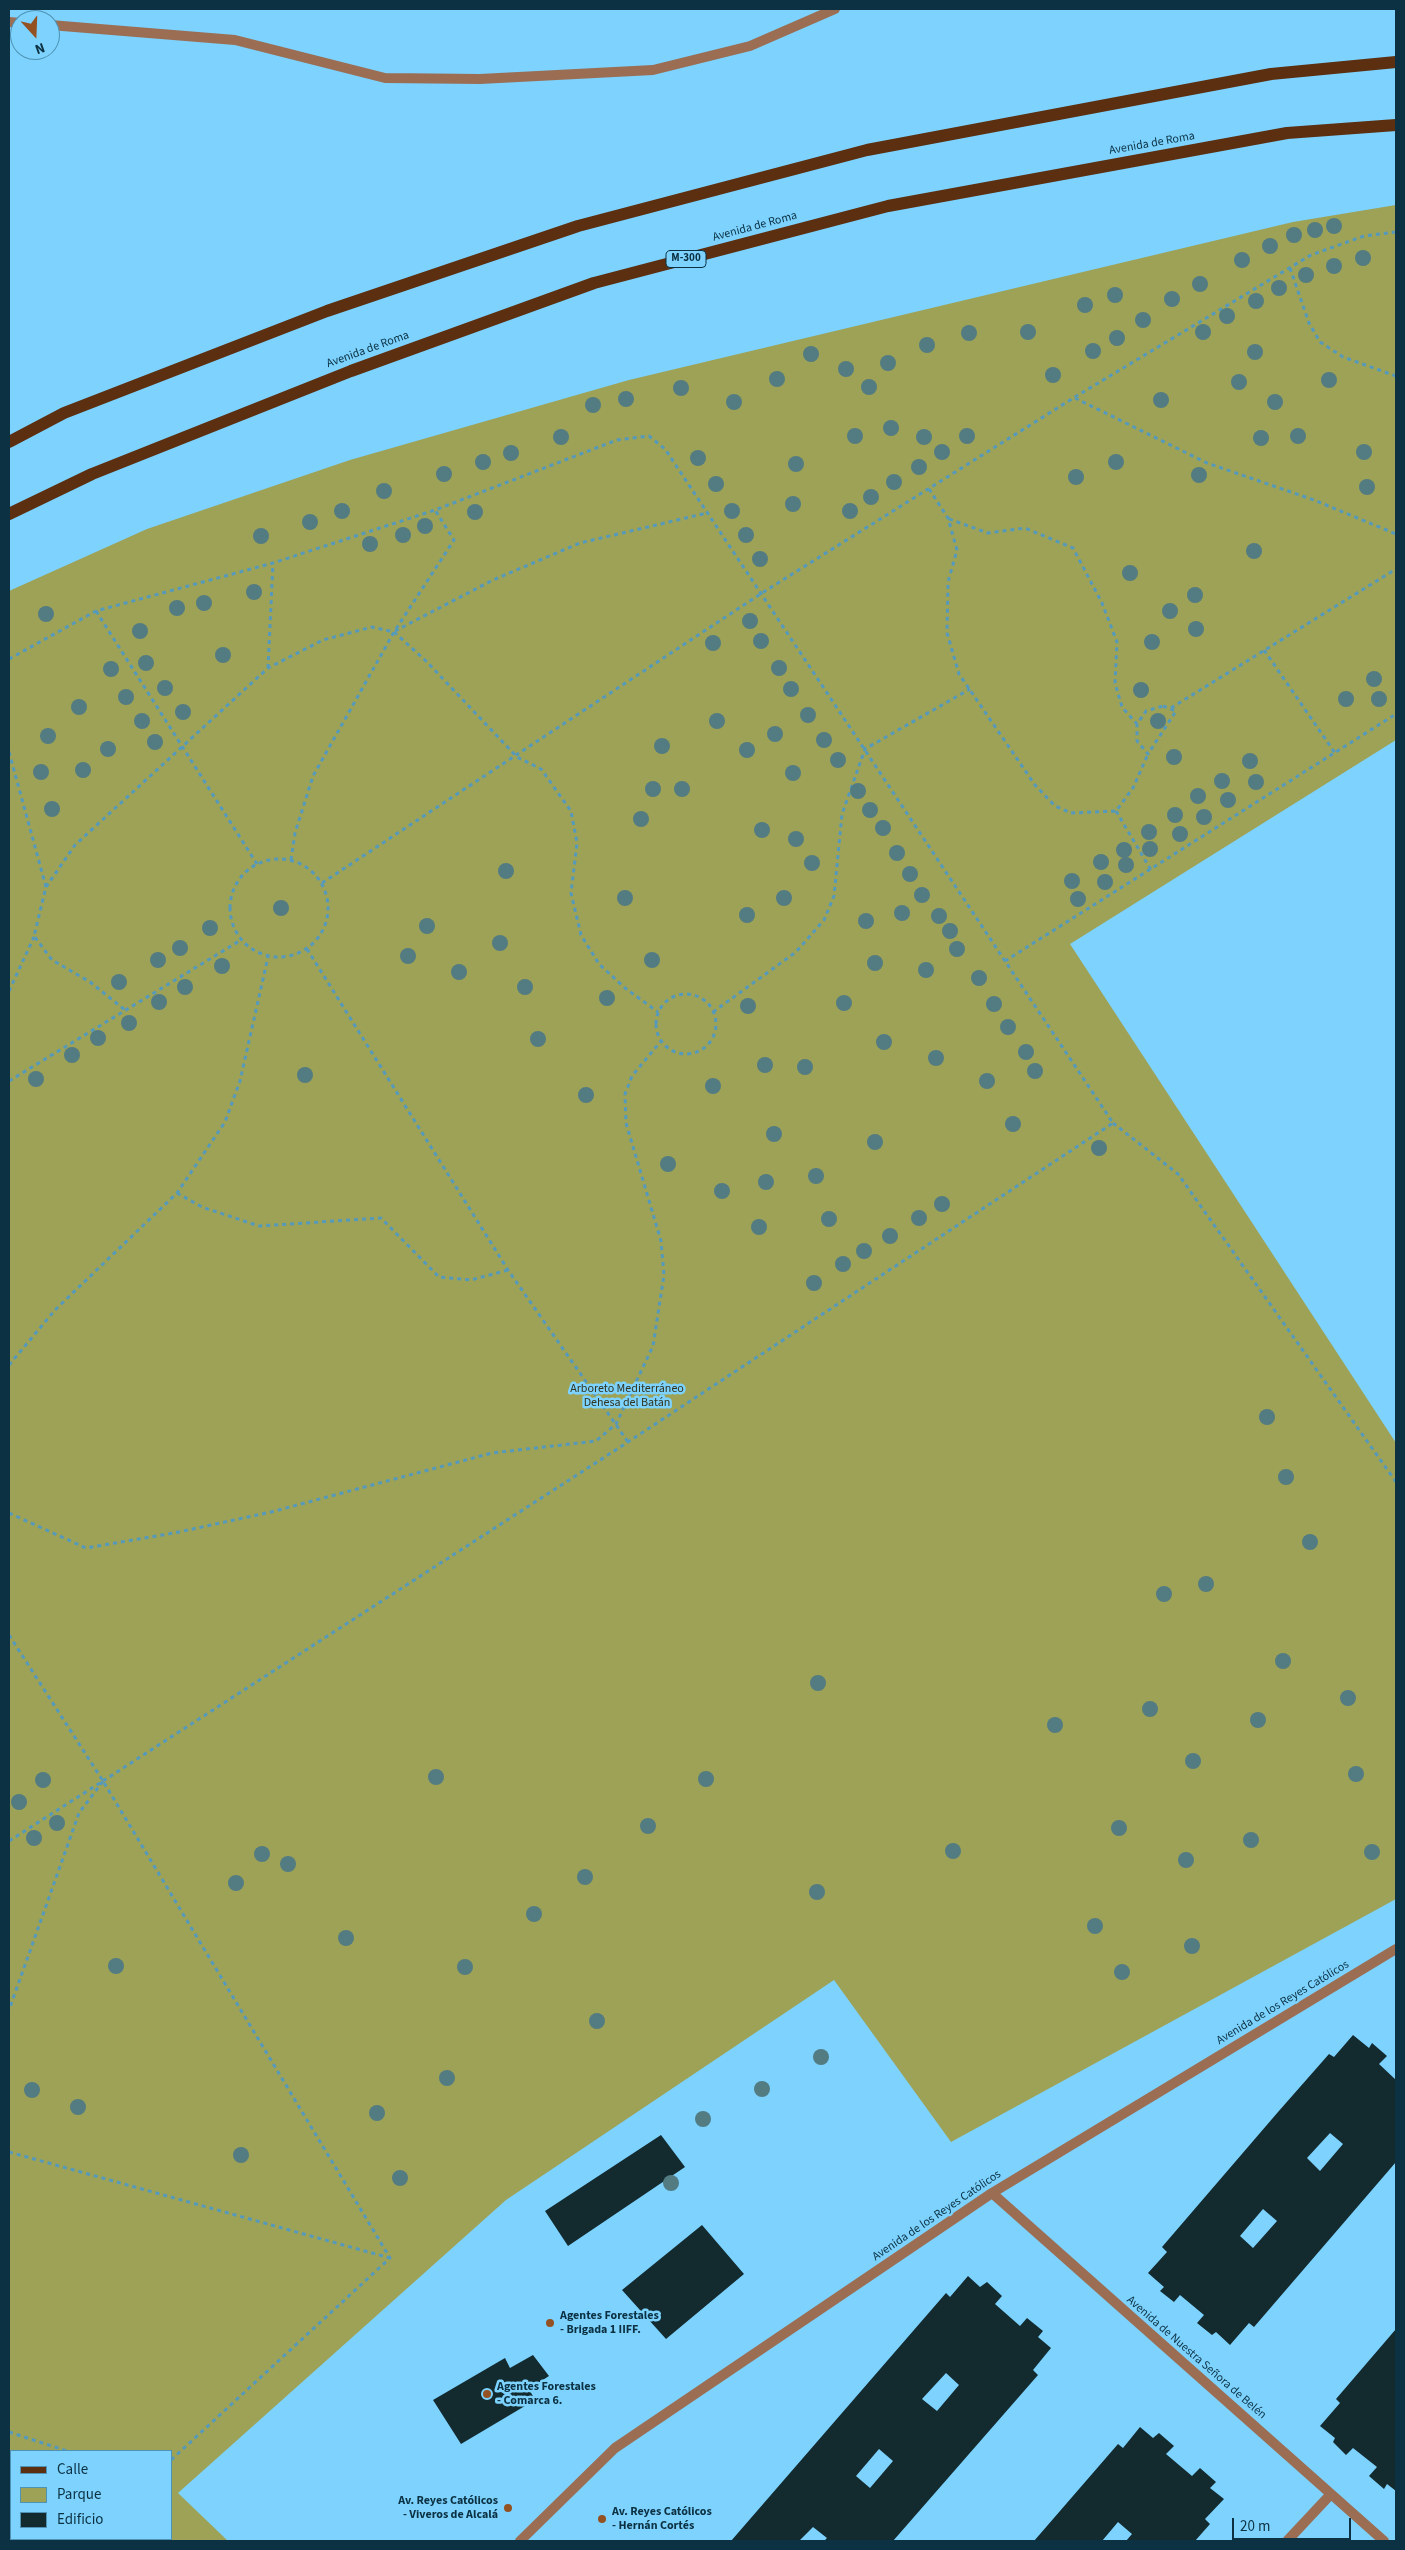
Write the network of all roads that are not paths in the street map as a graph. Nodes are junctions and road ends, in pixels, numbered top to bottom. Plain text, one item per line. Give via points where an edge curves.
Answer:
1 (835, 9) edge
2 (60, 26) edge
3 (1396, 62) edge
4 (1396, 125) edge
5 (9, 442) edge
6 (9, 514) edge
7 (1396, 1949) edge
8 (992, 2193) junction
9 (1331, 2494) junction
10 (520, 2541) edge
11 (1287, 2541) edge
12 (1384, 2541) edge

1 - 2 street via 750,46 653,70 480,79 385,78 235,40
3 - 5 main road via 1271,74 867,150 578,226 326,312 64,413
4 - 6 main road, Avenida de Roma / M-300 via 1287,133 888,206 594,283 342,374 92,474
7 - 8 street, Avenida de los Reyes Católicos
8 - 9 street, Avenida de Nuestra Señora de Belén
8 - 10 street, Avenida de los Reyes Católicos via 615,2448
9 - 11 street
9 - 12 street, Avenida de Nuestra Señora de Belén

